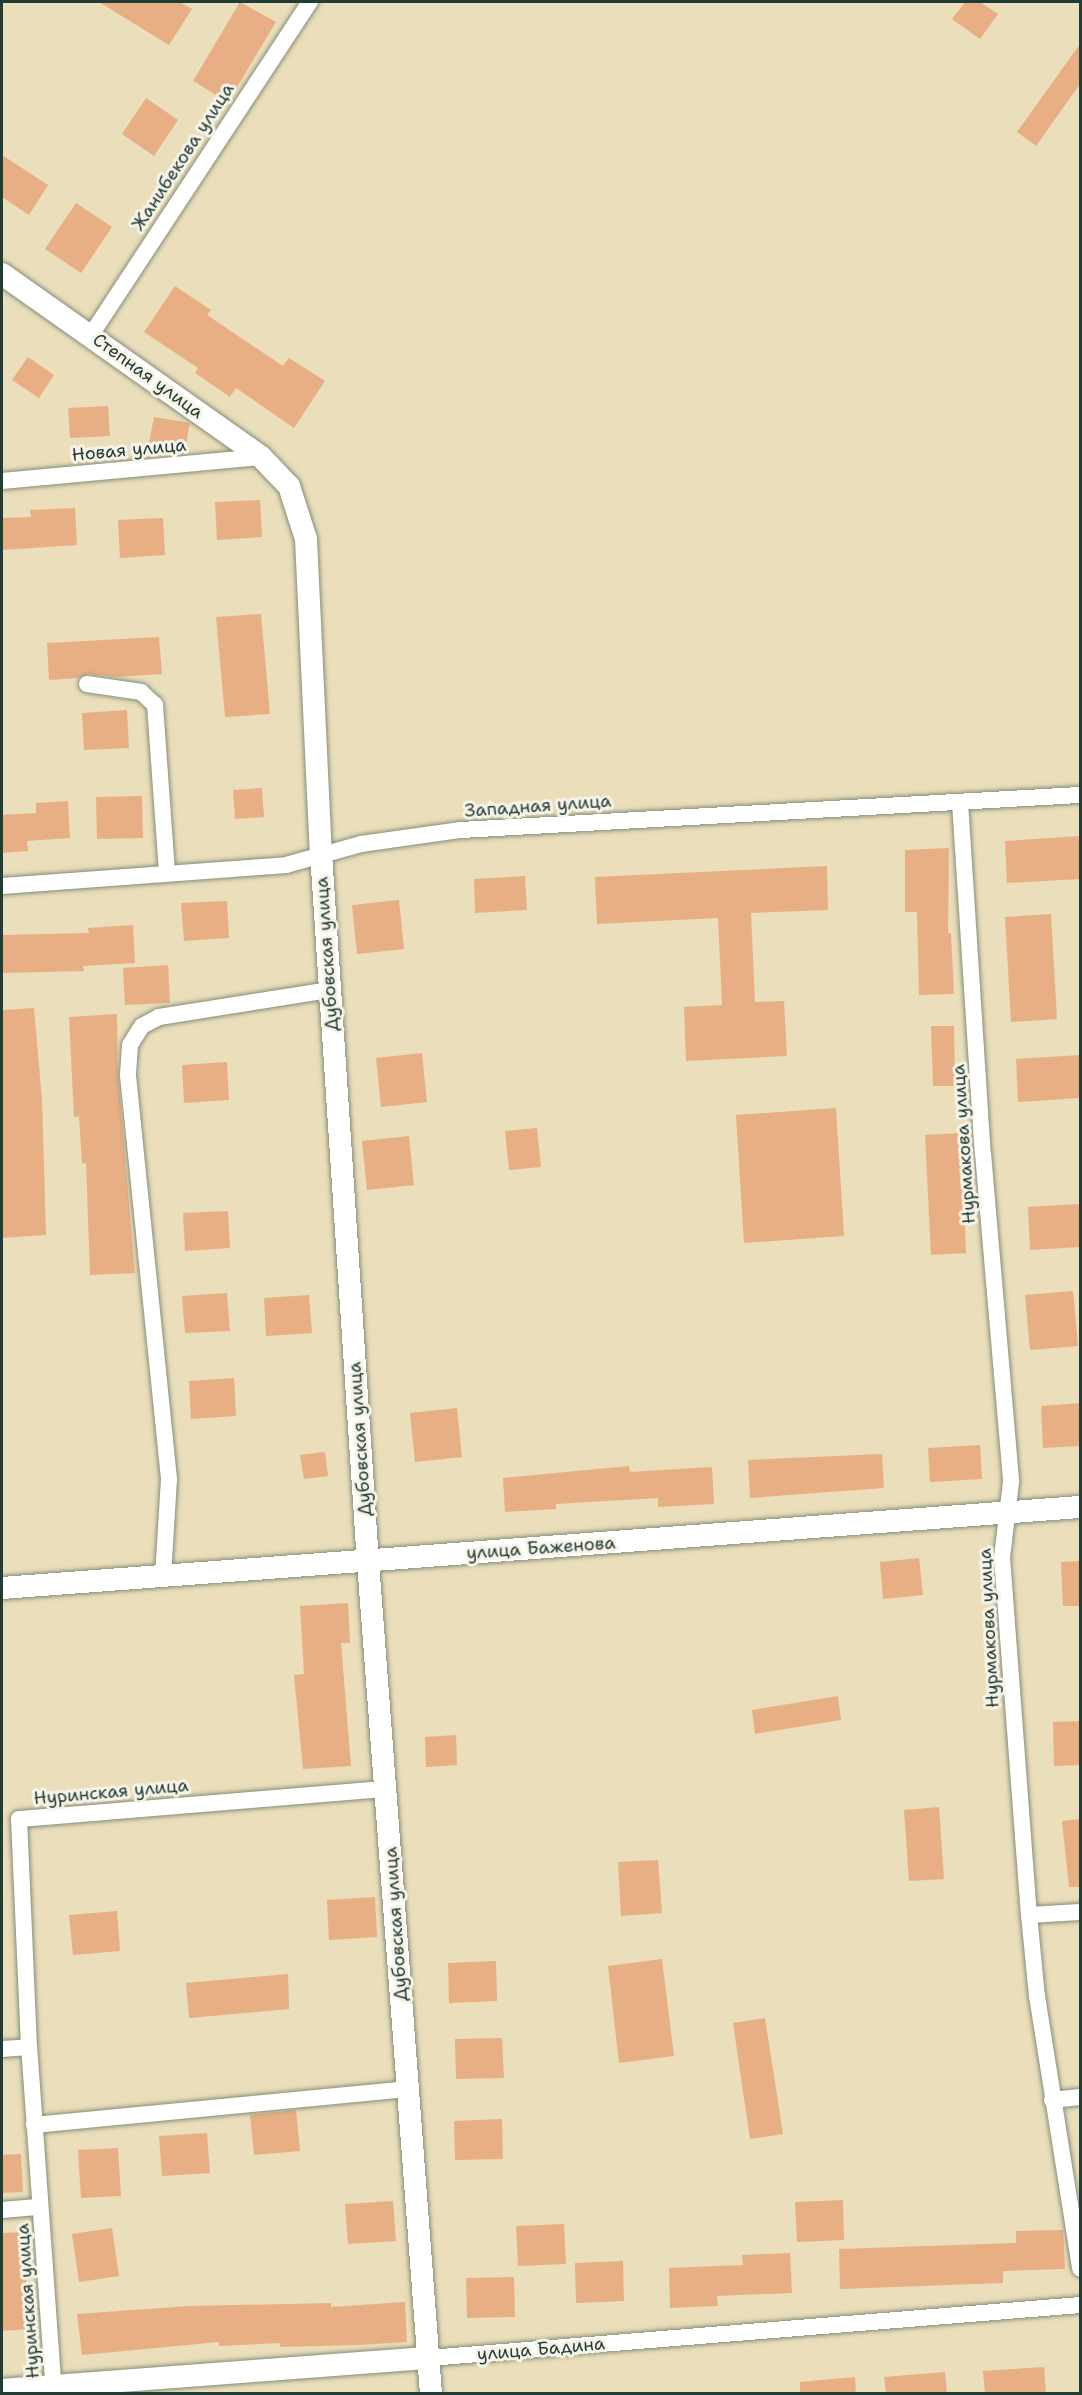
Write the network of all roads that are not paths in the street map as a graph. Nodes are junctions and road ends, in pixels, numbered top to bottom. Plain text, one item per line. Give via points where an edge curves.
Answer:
1 (310, 2) edge
2 (2, 274) edge
3 (91, 335) junction
4 (261, 457) junction
5 (2, 481) edge
6 (289, 486) joint
7 (87, 684) dead end
8 (1080, 795) edge
9 (960, 802) junction
10 (321, 853) junction
11 (167, 873) junction
12 (2, 886) edge
13 (330, 990) junction
14 (1080, 1507) edge
15 (1006, 1514) junction
16 (368, 1562) junction
17 (163, 1577) junction
18 (2, 1588) edge
19 (386, 1789) junction
20 (1080, 1912) edge
21 (1029, 1915) junction
22 (28, 2047) junction
23 (2, 2049) edge
24 (409, 2089) junction
25 (1080, 2097) edge
26 (1052, 2100) junction
27 (34, 2125) junction
28 (40, 2207) junction
29 (2, 2210) edge
30 (1080, 2269) edge
31 (1080, 2305) edge
32 (429, 2358) junction
33 (2, 2390) edge
34 (54, 2390) edge
35 (431, 2394) edge

1 - 3 street, Жанибекова улица
2 - 3 main road, Степная улица
3 - 4 main road, Степная улица
4 - 5 street, Новая улица
4 - 6 main road, Степная улица
6 - 10 main road, Дубовская улица via 306,539
7 - 11 street via 141,692 155,705
8 - 9 street, Западная улица
9 - 10 street, Западная улица via 461,830
9 - 15 street, Нурмакова улица via 983,1153 1011,1482
10 - 11 street, Западная улица via 286,865
10 - 13 main road, Дубовская улица
11 - 12 street, Западная улица
13 - 16 main road, Дубовская улица
13 - 17 street via 159,1017 141,1026 130,1045 128,1074 169,1479
14 - 15 main road, улица Баженова
15 - 16 main road, улица Баженова
15 - 21 street, Нурмакова улица via 1002,1557
16 - 17 main road, улица Баженова
16 - 19 main road, Дубовская улица
17 - 18 main road, улица Баженова
19 - 22 street, Нуринская улица via 19,1819
19 - 24 main road, Дубовская улица
20 - 21 street
21 - 26 street, Нурмакова улица
22 - 23 street
22 - 27 street, Нуринская улица
24 - 27 street
24 - 32 main road, Дубовская улица
25 - 26 street
26 - 30 street, Нурмакова улица
27 - 28 street, Нуринская улица
28 - 29 street
28 - 34 street, Нуринская улица
31 - 32 street, улица Бадина
32 - 34 main road, улица Бадина
32 - 35 main road, Дубовская улица
33 - 34 main road, улица Бадина

